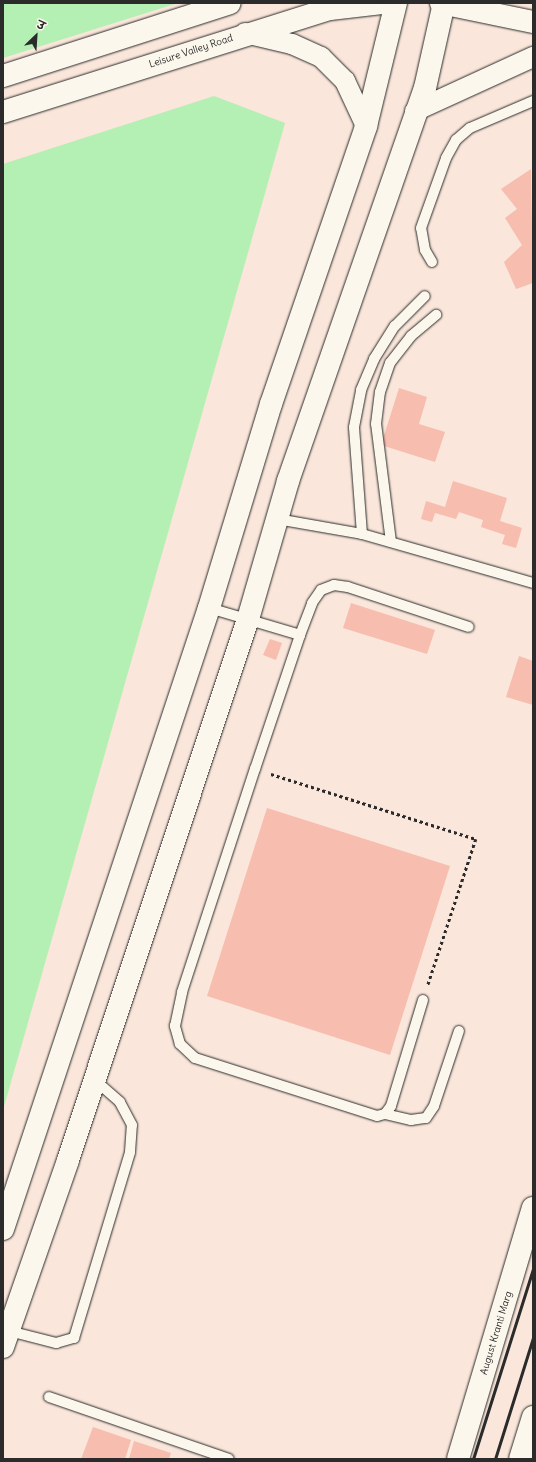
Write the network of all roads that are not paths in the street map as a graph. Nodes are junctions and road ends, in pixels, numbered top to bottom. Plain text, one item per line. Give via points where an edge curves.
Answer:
1 (230, 3) edge
2 (382, 3) edge
3 (396, 3) edge
4 (443, 3) edge
5 (533, 22) edge
6 (245, 33) junction
7 (533, 57) edge
8 (3, 76) edge
9 (533, 102) edge
10 (415, 111) junction
11 (3, 112) edge
12 (366, 126) junction
13 (432, 262) dead end
14 (425, 296) dead end
15 (436, 315) dead end
16 (277, 519) junction
17 (362, 534) junction
18 (391, 542) junction
19 (533, 583) edge
20 (209, 608) junction
21 (248, 619) junction
22 (469, 627) dead end
23 (300, 635) junction
24 (423, 1000) road end
25 (459, 1031) dead end
26 (95, 1080) junction
27 (385, 1114) junction
28 (533, 1208) edge
29 (3, 1229) edge
30 (6, 1339) edge
31 (49, 1397) dead end
32 (533, 1417) edge
33 (229, 1459) edge
34 (458, 1459) edge
35 (520, 1459) edge

1 - 8 street
2 - 6 street, Leisure Valley Road via 330,9
3 - 12 street
4 - 5 street
4 - 10 street via 424,88
6 - 11 street, Leisure Valley Road
6 - 12 street via 292,44 321,57 345,81
7 - 10 street
9 - 13 lane via 470,128 456,140 446,158 421,228 423,244
10 - 16 street
12 - 20 street via 270,404
14 - 17 lane via 395,326 374,360 361,390 354,427
15 - 18 lane via 411,336 390,363 380,392 376,424
16 - 17 lane
16 - 21 street
17 - 18 lane
18 - 19 lane
20 - 21 lane
20 - 29 street
21 - 23 lane
21 - 26 street
22 - 23 lane via 334,585 321,590 312,603
23 - 27 lane via 182,992 175,1026 180,1044 195,1058 377,1116
24 - 27 lane via 391,1106
25 - 27 lane via 434,1106 426,1118 411,1120
26 - 30 street
26 - 30 lane via 120,1102 132,1125 130,1152 74,1338 56,1343
28 - 34 street, August Kranti Marg
31 - 33 lane
32 - 35 street

